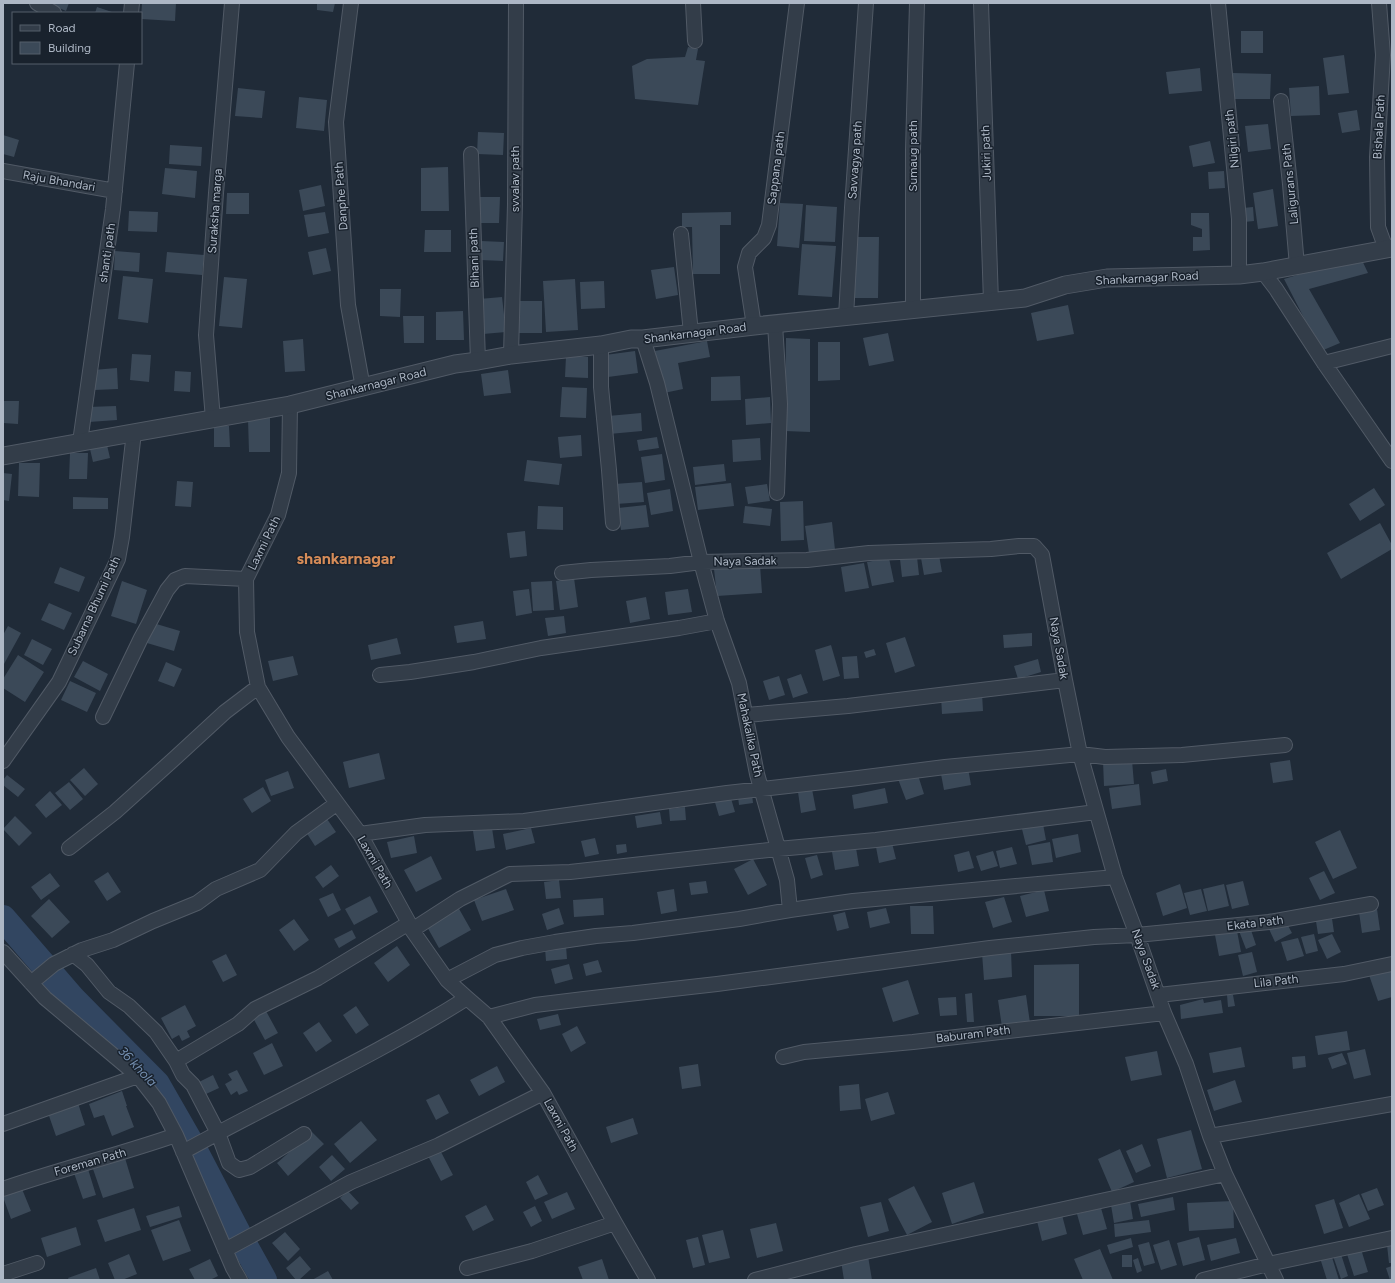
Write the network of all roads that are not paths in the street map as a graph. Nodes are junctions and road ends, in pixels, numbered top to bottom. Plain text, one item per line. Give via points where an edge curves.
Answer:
1 (37, 3) edge
2 (232, 3) edge
3 (351, 3) edge
4 (516, 3) edge
5 (694, 3) edge
6 (797, 3) edge
7 (866, 3) edge
8 (917, 3) edge
9 (981, 3) edge
10 (1218, 3) edge
11 (1379, 3) edge
12 (52, 12) edge
13 (694, 41) dead end
14 (127, 64) edge
15 (1281, 101) dead end
16 (471, 154) dead end
17 (3, 171) edge
18 (115, 191) junction
19 (681, 234) dead end
20 (1389, 249) edge
21 (1297, 266) junction
22 (1263, 272) junction
23 (1238, 275) junction
24 (991, 302) junction
25 (914, 310) junction
26 (846, 317) junction
27 (774, 324) junction
28 (754, 326) junction
29 (691, 333) junction
30 (643, 339) junction
31 (601, 345) junction
32 (1392, 346) edge
33 (511, 355) junction
34 (478, 361) junction
35 (1324, 363) junction
36 (363, 388) junction
37 (290, 405) junction
38 (213, 419) junction
39 (134, 432) junction
40 (80, 442) junction
41 (3, 456) edge
42 (1392, 461) edge
43 (777, 493) dead end
44 (613, 522) dead end
45 (701, 562) junction
46 (562, 573) dead end
47 (246, 579) junction
48 (717, 621) junction
49 (380, 675) dead end
50 (1065, 680) junction
51 (258, 687) junction
52 (746, 714) junction
53 (103, 717) dead end
54 (1285, 745) dead end
55 (1080, 754) junction
56 (3, 761) edge
57 (761, 789) junction
58 (336, 804) junction
59 (1096, 812) junction
60 (360, 834) junction
61 (69, 848) dead end
62 (778, 849) junction
63 (1115, 877) junction
64 (1371, 904) dead end
65 (790, 910) junction
66 (410, 926) junction
67 (1137, 935) junction
68 (3, 952) edge
69 (73, 954) junction
70 (1392, 964) edge
71 (36, 979) junction
72 (447, 980) junction
73 (1159, 995) junction
74 (467, 998) junction
75 (1164, 1013) junction
76 (490, 1017) junction
77 (783, 1058) dead end
78 (176, 1061) junction
79 (138, 1076) junction
80 (543, 1093) junction
81 (1392, 1104) edge
82 (3, 1124) edge
83 (216, 1134) junction
84 (304, 1134) dead end
85 (176, 1135) junction
86 (1210, 1136) junction
87 (182, 1152) junction
88 (1225, 1174) junction
89 (3, 1188) edge
90 (615, 1223) junction
91 (1392, 1238) edge
92 (230, 1247) junction
93 (37, 1263) dead end
94 (1268, 1264) junction
95 (467, 1268) dead end
96 (3, 1274) edge
97 (240, 1280) edge
98 (648, 1280) edge
99 (755, 1280) edge
100 (1202, 1280) edge
101 (1276, 1280) edge

1 - 12 street
2 - 38 street, Suraksha marga via 206,335
3 - 36 street, Danphe Path via 336,122 348,305
4 - 33 street, svvalav path
5 - 13 street
6 - 28 street, Sappana path via 769,225 764,238 749,253 746,267
7 - 26 street, Savvagya path
8 - 25 street, Sumaug path via 913,150
9 - 24 street, Jukiri path
10 - 23 street, Nilgiri path via 1239,219
11 - 20 street, Bishala Path via 1382,55 1377,157 1378,227
14 - 18 street, shanti path
15 - 21 street, Laligurans Path
16 - 34 street, Bihani path
17 - 18 street, Raju Bhandari
18 - 40 street, shanti path
19 - 29 street
20 - 21 street, Shankarnagar Road
21 - 22 street, Shankarnagar Road
22 - 23 street, Shankarnagar Road
22 - 35 street
23 - 24 street, Shankarnagar Road via 1107,278 1065,285 1024,298
24 - 25 street, Shankarnagar Road
25 - 26 street, Shankarnagar Road
26 - 27 street, Shankarnagar Road
27 - 28 street, Shankarnagar Road
27 - 43 street via 780,404
28 - 29 street, Shankarnagar Road
29 - 30 street, Shankarnagar Road
30 - 31 street, Shankarnagar Road
30 - 45 street, Naya Sadak via 658,382
31 - 33 street, Shankarnagar Road
31 - 44 street via 601,388
32 - 35 street
33 - 34 street, Shankarnagar Road
34 - 36 street, Shankarnagar Road via 455,364
35 - 42 street
36 - 37 street, Shankarnagar Road
37 - 38 street, Shankarnagar Road
37 - 47 street, Laxmi Path via 289,473 278,515
38 - 39 street, Shankarnagar Road
39 - 40 street, Shankarnagar Road
39 - 56 street, Subarna Bhumi Path via 118,559 59,682
40 - 41 street, Shankarnagar Road
45 - 46 street
45 - 48 street, Mahakalika Path
45 - 50 street, Naya Sadak via 807,560 869,553 1034,546 1042,555
47 - 51 street, Laxmi Path via 247,632
47 - 53 street via 185,576 175,580 141,638
48 - 49 street via 542,648 474,662
48 - 52 street, Mahakalika Path via 739,683
50 - 52 street via 848,706
50 - 55 street, Naya Sadak
51 - 58 street, Laxmi Path via 288,737
51 - 61 street via 225,712 115,812
52 - 57 street, Mahakalika Path
54 - 55 street via 1182,755 1105,757
55 - 57 street
55 - 59 street, Naya Sadak
57 - 60 street via 524,821 425,825
57 - 62 street, Mahakalika Path
58 - 60 street, Laxmi Path
58 - 69 street via 296,832 260,870 216,889 197,903 153,920 113,940
59 - 62 street via 876,840
59 - 63 street, Naya Sadak
60 - 66 street, Laxmi Path
62 - 65 street, Mahakalika Path via 787,880
62 - 66 street via 570,872 510,874
63 - 65 street via 853,901
63 - 67 street, Naya Sadak
64 - 67 street, Ekata Path via 1269,922
65 - 72 street via 522,948 495,955
66 - 72 street, Laxmi Path
66 - 78 street via 318,978 255,1009 238,1024
67 - 73 street, Naya Sadak
67 - 76 street, Ekata Path via 990,948 535,1005
68 - 71 street
69 - 71 street via 54,964
69 - 78 street via 87,965 109,992 129,1006 156,1032
70 - 73 street, Lila Path via 1344,974
71 - 79 street via 45,998
72 - 74 street, Laxmi Path
73 - 75 street, Naya Sadak
74 - 76 street, Laxmi Path
74 - 83 street via 431,1021
75 - 77 street, Baburam Path via 804,1052
75 - 86 street, Naya Sadak via 1186,1064
76 - 80 street, Laxmi Path
78 - 83 street via 183,1075 193,1085
79 - 82 street
79 - 85 street via 159,1103
80 - 90 street, Laxmi Path
80 - 92 street via 439,1145 351,1182
81 - 86 street
83 - 84 street via 229,1163 239,1170 250,1167
83 - 87 street
85 - 87 street
85 - 89 street, Foreman Path via 147,1146
86 - 88 street, Naya Sadak
87 - 92 street
88 - 94 street, Naya Sadak
88 - 99 street via 856,1254
90 - 95 street via 532,1251
90 - 98 street, Laxmi Path
91 - 94 street
92 - 97 street via 233,1268
93 - 96 street
94 - 100 street
94 - 101 street, Naya Sadak

